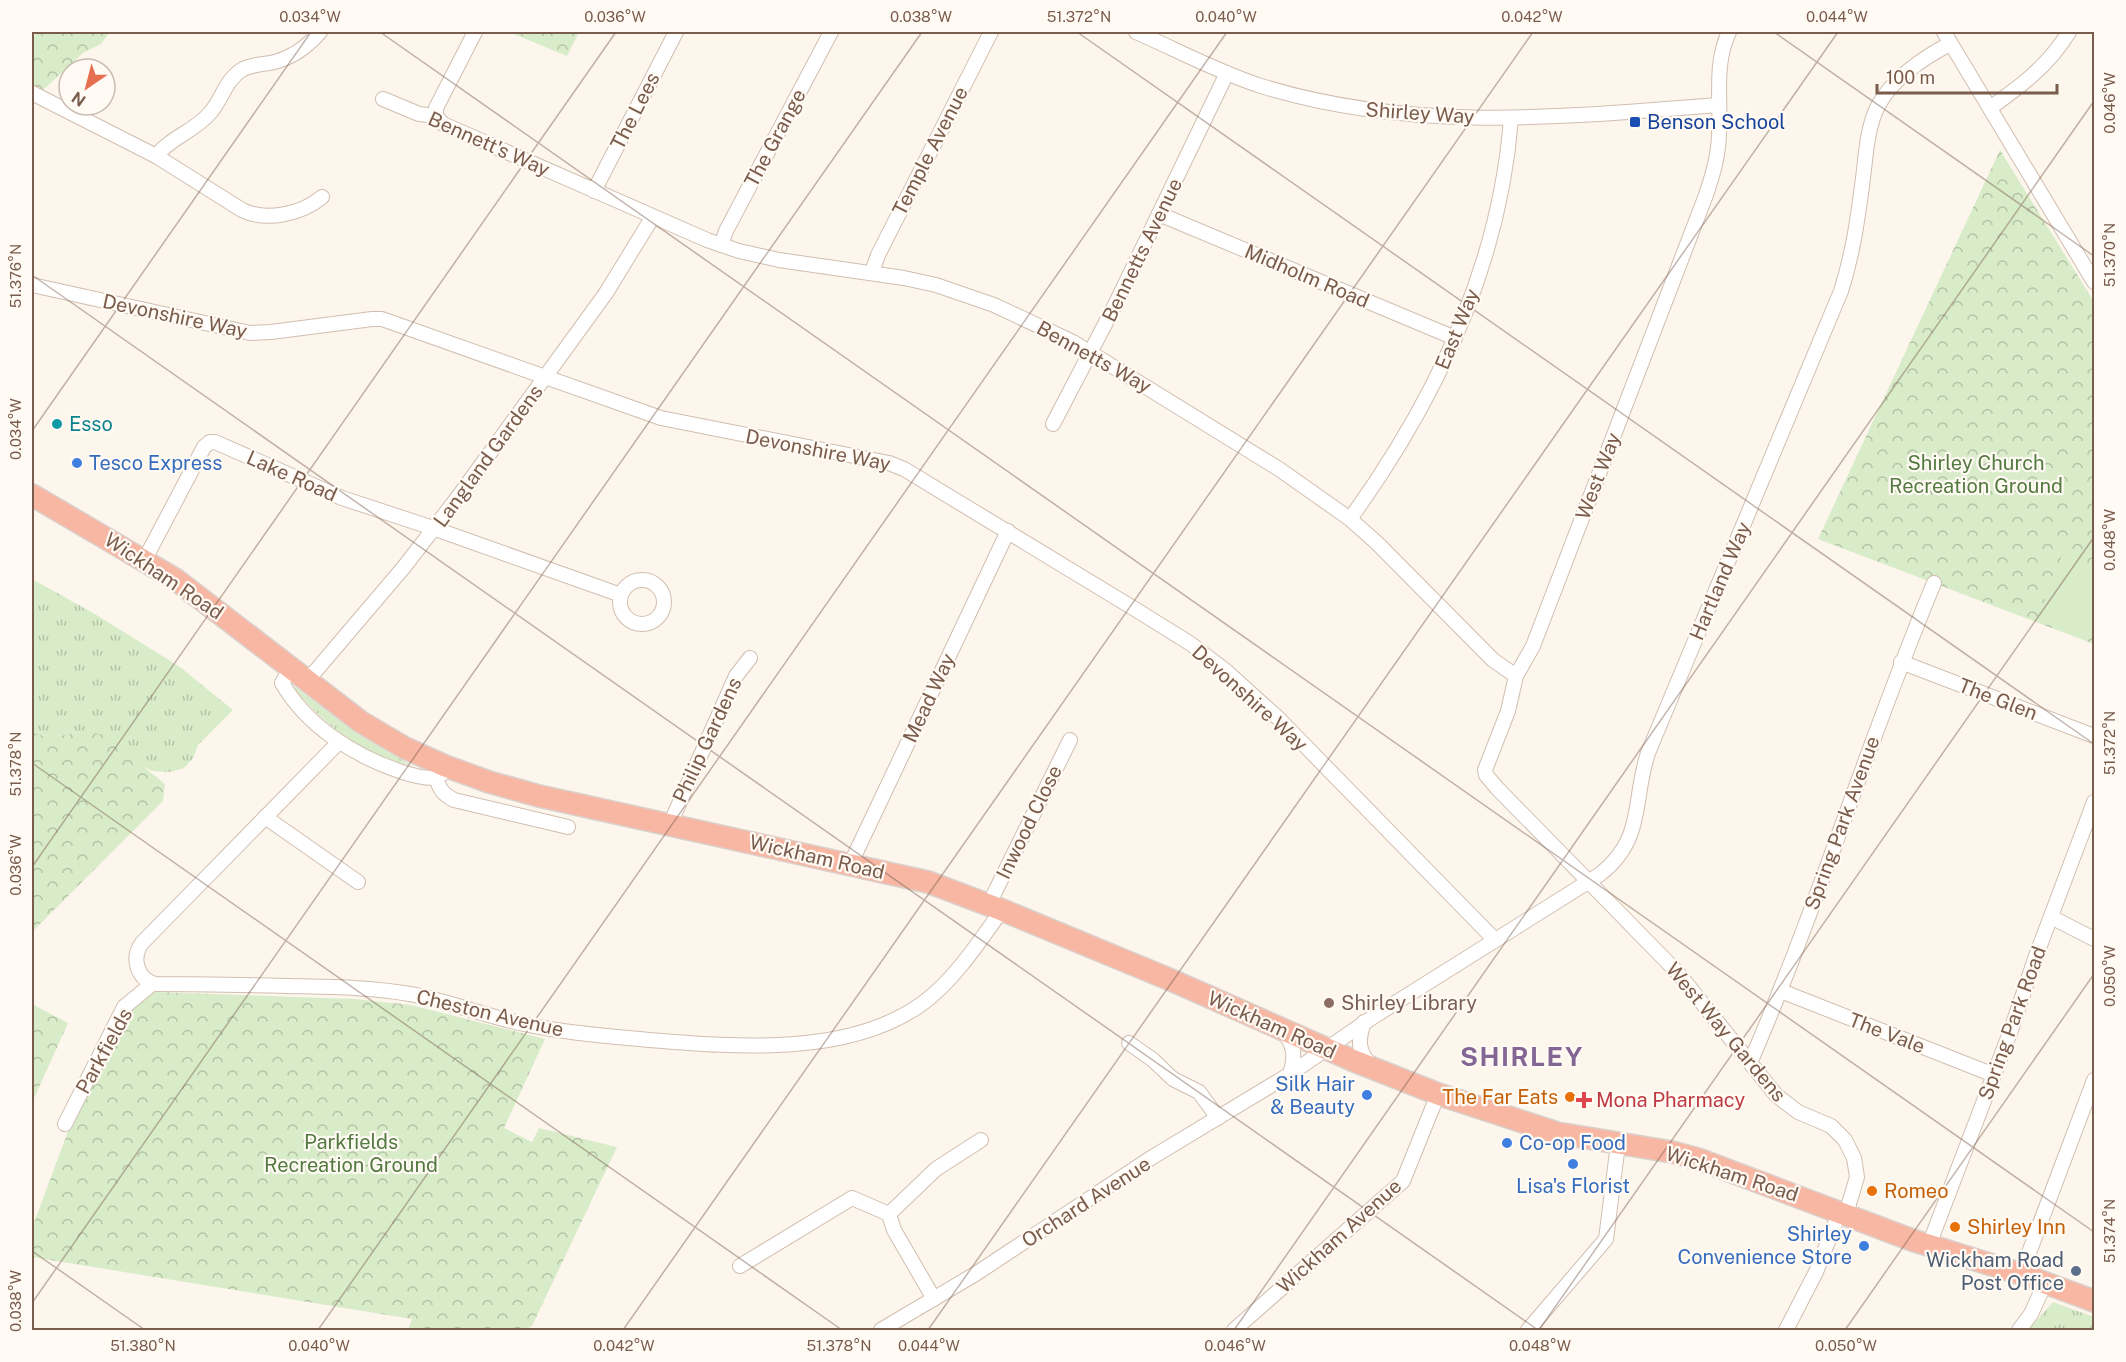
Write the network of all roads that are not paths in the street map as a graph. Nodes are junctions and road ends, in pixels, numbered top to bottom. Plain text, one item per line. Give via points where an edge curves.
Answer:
1 (320, 32) edge
2 (475, 32) edge
3 (676, 32) edge
4 (831, 32) edge
5 (991, 32) edge
6 (1136, 32) edge
7 (1729, 32) edge
8 (2068, 32) edge
9 (1947, 38) edge
10 (1227, 73) junction
11 (32, 93) edge
12 (384, 99) dead end
13 (1718, 105) junction
14 (1990, 108) junction
15 (436, 116) junction
16 (1511, 118) junction
17 (156, 156) junction
18 (594, 191) junction
19 (322, 197) dead end
20 (1159, 214) junction
21 (652, 218) junction
22 (721, 245) junction
23 (872, 273) junction
24 (2094, 282) edge
25 (32, 285) edge
26 (1455, 338) junction
27 (1091, 353) junction
28 (545, 378) junction
29 (1053, 424) dead end
30 (32, 495) edge
31 (1350, 519) junction
32 (435, 528) junction
33 (1008, 531) junction
34 (145, 560) junction
35 (1934, 583) dead end
36 (621, 595) dead end
37 (750, 658) dead end
38 (1901, 662) junction
39 (290, 669) junction
40 (1516, 676) junction
41 (307, 681) junction
42 (2094, 736) edge
43 (1070, 740) dead end
44 (339, 742) junction
45 (440, 772) junction
46 (2094, 802) edge
47 (265, 817) junction
48 (670, 824) junction
49 (568, 827) dead end
50 (850, 865) junction
51 (358, 882) dead end
52 (1587, 882) junction
53 (995, 907) junction
54 (2051, 917) junction
55 (2094, 939) edge
56 (1495, 940) junction
57 (152, 984) junction
58 (1781, 991) junction
59 (1364, 1022) junction
60 (1284, 1029) junction
61 (1129, 1043) dead end
62 (1326, 1048) junction
63 (1750, 1063) junction
64 (1375, 1069) junction
65 (1290, 1074) junction
66 (1994, 1075) junction
67 (2094, 1080) edge
68 (1438, 1094) junction
69 (1218, 1118) junction
70 (65, 1124) dead end
71 (981, 1140) dead end
72 (1618, 1144) junction
73 (1843, 1213) junction
74 (889, 1214) junction
75 (1929, 1245) junction
76 (740, 1266) dead end
77 (2021, 1274) junction
78 (2045, 1283) junction
79 (934, 1299) junction
80 (2094, 1301) edge
81 (882, 1330) edge
82 (1234, 1330) edge
83 (1528, 1330) edge
84 (1785, 1330) edge
85 (2019, 1330) edge

1 - 17 street via 295,53 237,73 209,114
2 - 15 street via 436,108
3 - 18 street, The Lees
4 - 22 street, The Grange
5 - 23 street, Temple Avenue
6 - 10 street, Shirley Way
7 - 13 street, West Way via 1720,60
8 - 14 street via 2047,63
9 - 14 street
9 - 52 street, Hartland Way via 1876,109 1850,261 1838,298 1648,753 1632,834 1616,860
10 - 16 street, Shirley Way via 1305,98 1382,112
10 - 20 street, Bennetts Avenue
11 - 17 street
12 - 15 street, Bennett's Way via 419,114
13 - 16 street, Shirley Way
13 - 40 street, West Way via 1719,146 1707,195 1533,646
14 - 24 street
15 - 18 street, Bennett's Way via 443,124
16 - 26 street, East Way via 1493,222
17 - 19 street via 256,215 307,207
18 - 21 street, Bennetts Way
20 - 26 street, Midholm Road
20 - 27 street, Bennetts Avenue
21 - 22 street, Bennetts Way
21 - 28 street, Langland Gardens via 606,293
22 - 23 street, Bennetts Way via 779,260
23 - 27 street, Bennetts Way via 936,285 994,305
25 - 28 street, Devonshire Way via 250,333 382,319
26 - 31 street, East Way via 1420,411
27 - 29 street, Bennetts Avenue
27 - 31 street, Bennetts Way via 1279,469
28 - 32 street, Langland Gardens
28 - 33 street, Devonshire Way via 661,418 898,466
30 - 34 highway, Wickham Road
31 - 40 street, Bennetts Way via 1498,665
32 - 34 street, Lake Road via 333,495 210,442
32 - 36 street
32 - 41 street, Langland Gardens
33 - 50 street, Mead Way
33 - 56 street, Devonshire Way via 1174,633 1226,671 1278,718
34 - 39 highway, Wickham Road via 207,602
35 - 38 street, Spring Park Avenue
37 - 48 street, Philip Gardens via 736,676
38 - 42 street, The Glen
38 - 58 street, Spring Park Avenue
39 - 41 highway, Wickham Road
39 - 44 street, Wickham Road via 282,683 290,698
40 - 52 street, West Way via 1486,775
41 - 45 highway, Wickham Road
43 - 53 street, Inwood Close
44 - 45 street, Wickham Road via 366,758 409,774
44 - 47 street
45 - 48 highway, Wickham Road
45 - 49 street, Wickham Road via 440,790 454,800
46 - 54 street, Spring Park Road
47 - 51 street
47 - 57 street via 139,946 137,967
48 - 50 highway, Wickham Road
50 - 53 highway, Wickham Road via 928,882
52 - 56 street, Hartland Way
52 - 63 street, West Way Gardens via 1678,973
53 - 57 street, Cheston Avenue via 954,972 923,1003 860,1031 787,1045 706,1045 552,1030 412,994 372,990
53 - 60 highway, Wickham Road
54 - 55 street
54 - 66 street, Spring Park Road
56 - 59 street, Hartland Way
57 - 70 street, Parkfields via 124,1007
58 - 63 street, Spring Park Avenue
58 - 66 street, The Vale
59 - 62 street, Hartland Way
59 - 64 street via 1359,1044
60 - 62 highway, Wickham Road
60 - 65 street via 1294,1052
61 - 69 street via 1173,1079 1199,1092
62 - 64 highway, Wickham Road
62 - 65 street, Orchard Avenue
63 - 73 street, West Way Gardens via 1783,1102 1831,1126 1850,1148 1857,1177
64 - 68 highway, Wickham Road
65 - 69 street, Orchard Avenue
66 - 75 street, Spring Park Road
67 - 77 street
68 - 72 highway, Wickham Road via 1546,1130
68 - 82 street, Wickham Avenue via 1403,1181
69 - 79 street, Orchard Avenue
71 - 74 street via 936,1169
72 - 73 highway, Wickham Road via 1698,1159
72 - 83 street via 1606,1239
73 - 75 highway, Wickham Road
73 - 84 street, West Way Gardens
74 - 76 street via 852,1198
74 - 79 street via 894,1230
75 - 77 highway, Wickham Road
77 - 78 highway, Wickham Road
78 - 80 highway, Wickham Road
78 - 85 street
79 - 81 street, Orchard Avenue

